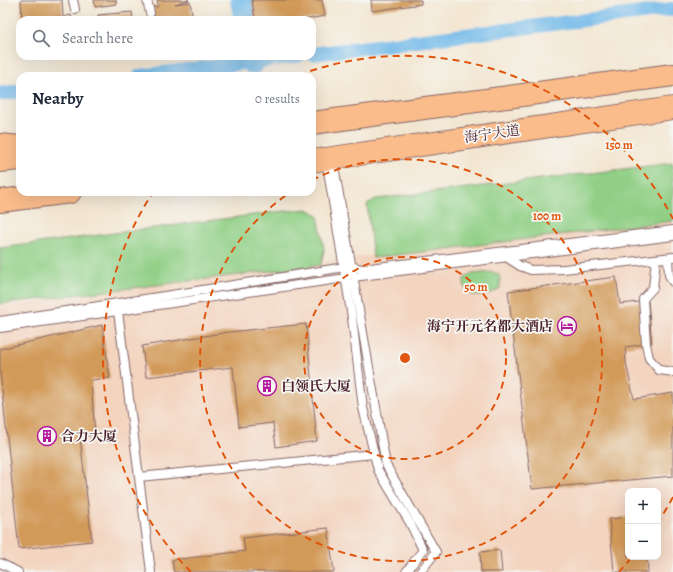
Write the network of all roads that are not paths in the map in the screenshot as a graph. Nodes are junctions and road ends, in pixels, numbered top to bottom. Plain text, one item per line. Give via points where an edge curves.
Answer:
1 (73, 0) edge
2 (147, 0) edge
3 (75, 9) dead end
4 (150, 13) dead end
5 (673, 75) edge
6 (673, 108) edge
7 (316, 122) edge
8 (0, 145) edge
9 (16, 147) edge
10 (16, 159) edge
11 (324, 159) edge
12 (0, 161) edge
13 (35, 196) edge
14 (0, 200) edge
15 (673, 230) edge
16 (673, 236) edge
17 (493, 252) junction
18 (509, 257) junction
19 (671, 257) edge
20 (656, 259) junction
21 (347, 266) junction
22 (349, 278) junction
23 (673, 282) edge
24 (118, 311) junction
25 (0, 321) edge
26 (0, 328) edge
27 (673, 372) edge
28 (374, 454) junction
29 (139, 477) junction
30 (0, 563) edge
31 (18, 572) edge
32 (151, 572) edge
33 (406, 572) edge
34 (420, 572) edge

1 - 3 lane
2 - 4 lane
5 - 7 highway
6 - 11 highway, 海宁大道
8 - 9 highway
10 - 12 highway
11 - 21 lane
13 - 14 highway
15 - 17 lane
16 - 18 lane
17 - 18 lane
17 - 21 lane via 362,269
18 - 20 lane via 520,266 531,270
18 - 22 lane
19 - 20 lane
19 - 23 lane via 669,275
20 - 27 lane via 653,288 643,299 646,344 650,358 659,370
21 - 22 lane
21 - 25 lane
22 - 24 lane
22 - 28 lane via 363,408
22 - 34 lane via 386,465 436,552
24 - 26 lane
24 - 29 lane
28 - 29 lane
28 - 33 lane via 378,470 423,550
29 - 32 lane
30 - 31 lane

